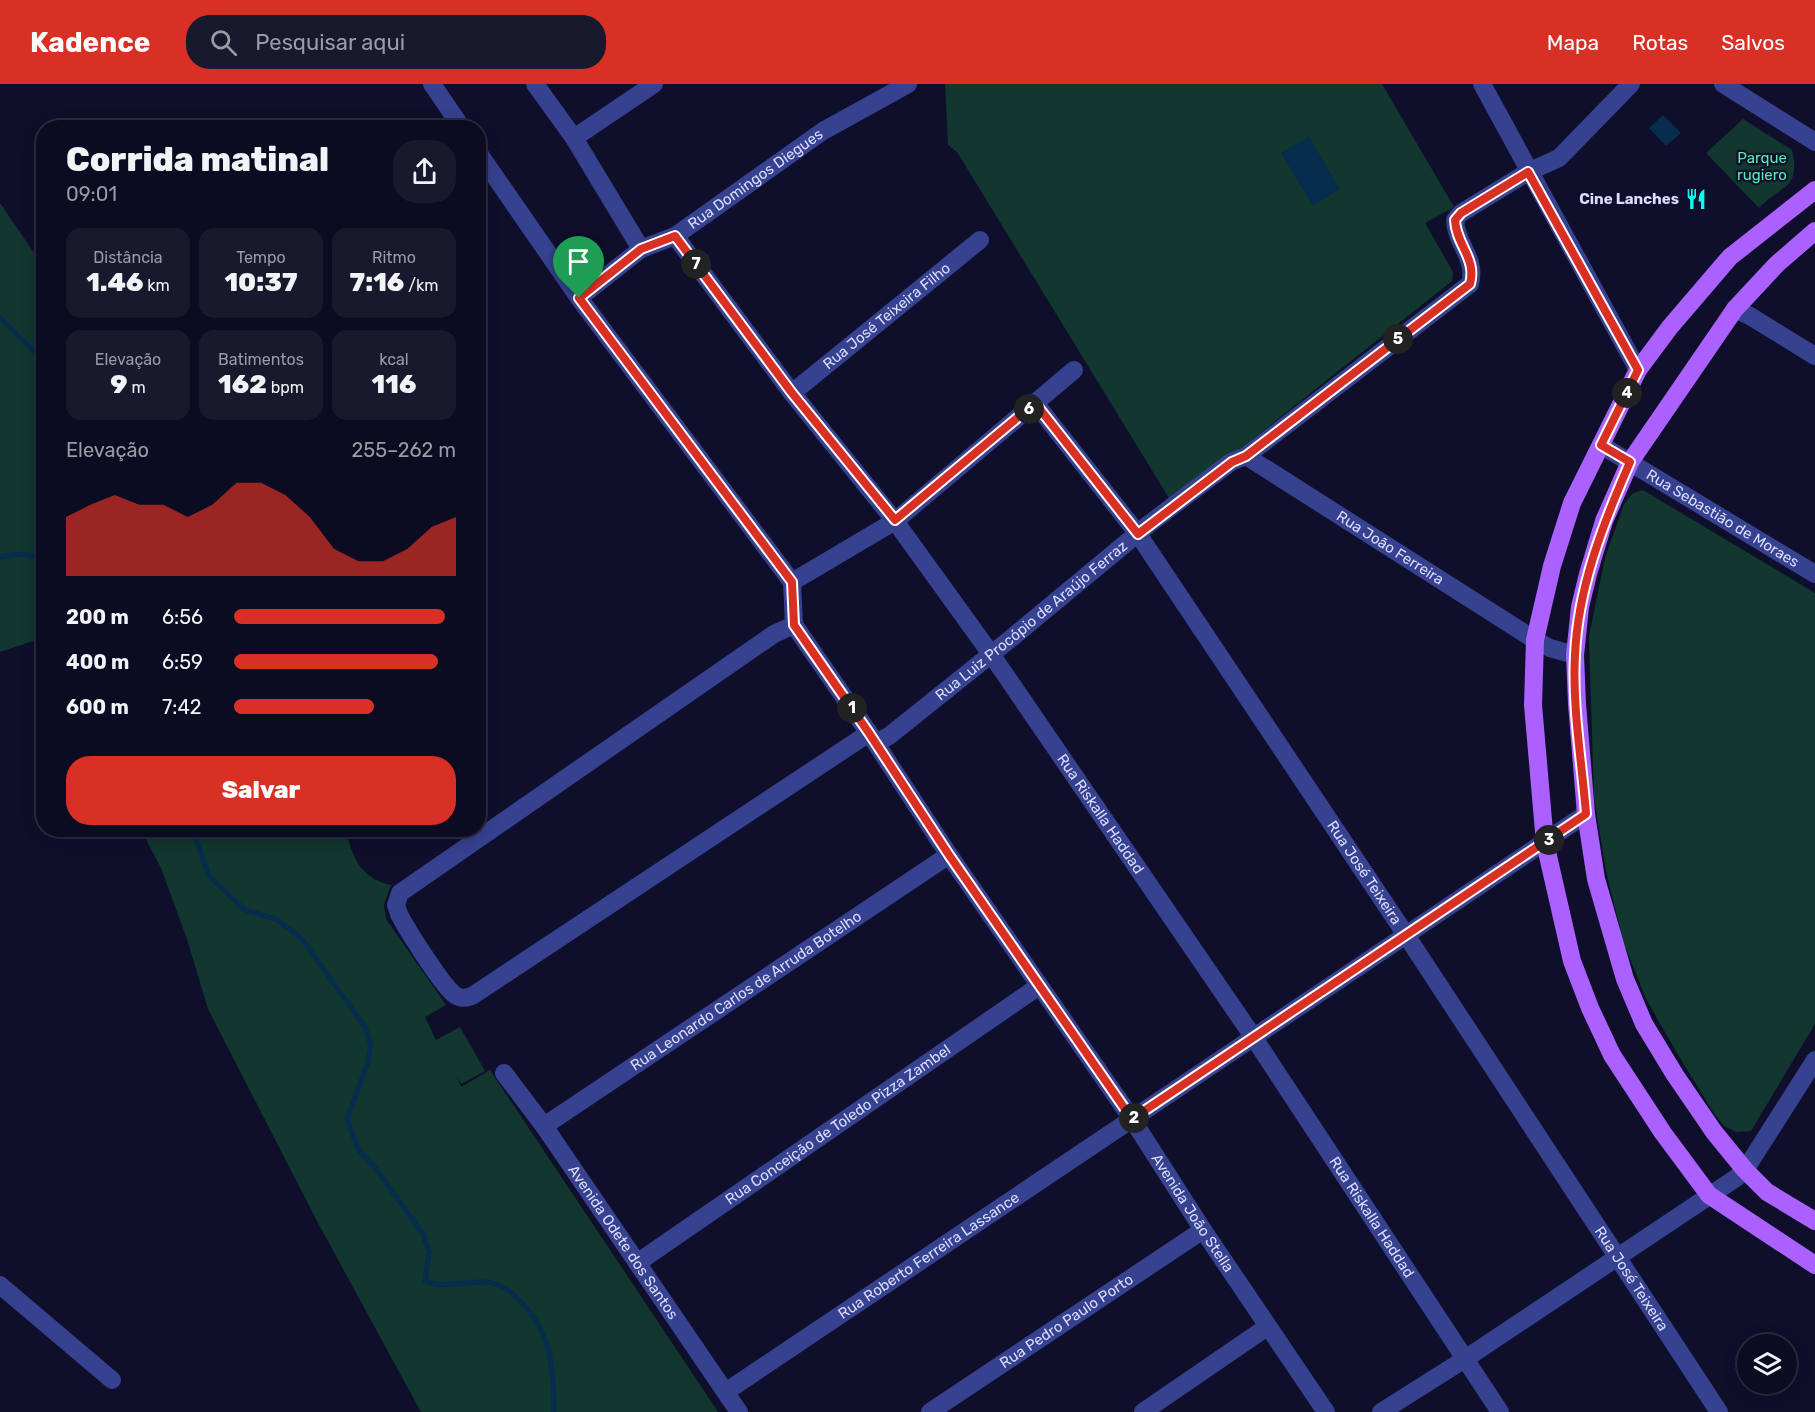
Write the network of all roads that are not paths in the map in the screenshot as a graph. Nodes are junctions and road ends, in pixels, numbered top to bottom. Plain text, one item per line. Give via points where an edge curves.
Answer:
1 (432, 84) edge
2 (535, 84) edge
3 (654, 84) edge
4 (908, 84) edge
5 (1482, 84) edge
6 (1631, 84) edge
7 (1723, 84) edge
8 (457, 120) edge
9 (574, 138) junction
10 (1815, 142) edge
11 (486, 164) edge
12 (1528, 172) junction
13 (1815, 190) edge
14 (1815, 231) edge
15 (675, 236) junction
16 (980, 240) dead end
17 (641, 249) junction
18 (579, 298) junction
19 (1735, 309) junction
20 (1815, 356) edge
21 (1074, 370) dead end
22 (1638, 370) junction
23 (792, 393) junction
24 (1035, 403) junction
25 (1601, 445) junction
26 (1246, 456) junction
27 (1630, 462) junction
28 (895, 520) junction
29 (1138, 534) junction
30 (1815, 574) edge
31 (792, 582) junction
32 (794, 625) junction
33 (1535, 640) junction
34 (991, 654) junction
35 (1575, 655) junction
36 (873, 738) junction
37 (1586, 814) junction
38 (486, 833) edge
39 (481, 837) edge
40 (1545, 843) junction
41 (949, 855) junction
42 (1406, 935) junction
43 (1039, 986) junction
44 (1254, 1038) junction
45 (1815, 1060) edge
46 (504, 1073) dead end
47 (1132, 1119) junction
48 (544, 1126) junction
49 (1745, 1170) junction
50 (1709, 1195) junction
51 (1815, 1221) edge
52 (1203, 1230) junction
53 (1619, 1257) junction
54 (638, 1263) junction
55 (1815, 1265) edge
56 (0, 1285) edge
57 (1267, 1327) junction
58 (1465, 1359) junction
59 (112, 1380) dead end
60 (727, 1391) junction
61 (740, 1412) edge
62 (930, 1412) edge
63 (1143, 1412) edge
64 (1326, 1412) edge
65 (1381, 1412) edge
66 (1500, 1412) edge
67 (1719, 1412) edge

1 - 8 street
2 - 9 street
3 - 9 street
4 - 15 street, Rua Domingos Diegues via 823,131
5 - 12 street
6 - 12 street, Rua Luiz Procópio de Araújo Ferraz via 1558,158
7 - 10 street
9 - 17 street
11 - 18 street
12 - 22 street
12 - 26 street, Rua Luiz Procópio de Araújo Ferraz via 1455,220 1455,232 1473,272 1470,284
13 - 22 main road via 1730,256
14 - 19 main road
15 - 17 street, Rua Domingos Diegues
15 - 23 street, Rua Riskalla Haddad
16 - 23 street, Rua José Teixeira Filho
17 - 18 street, Rua Domingos Diegues
18 - 31 street
19 - 20 street
19 - 27 main road
21 - 24 street
22 - 25 main road
23 - 28 street, Rua Riskalla Haddad
24 - 28 street
24 - 29 street, Rua José Teixeira
25 - 27 street, Rua Sebastião de Moraes
25 - 33 main road via 1572,503
26 - 29 street, Rua Luiz Procópio de Araújo Ferraz via 1232,462
26 - 33 street, Rua João Ferreira
27 - 30 street, Rua Sebastião de Moraes
27 - 35 main road via 1604,521 1588,574
28 - 31 street
28 - 34 street, Rua Riskalla Haddad
29 - 34 street, Rua Luiz Procópio de Araújo Ferraz
29 - 42 street, Rua José Teixeira
31 - 32 street
32 - 36 street, Avenida João Stella
32 - 38 street, Rua Luiz Procópio de Araújo Ferraz via 774,634
33 - 35 street, Rua João Ferreira
33 - 40 main road via 1533,705
34 - 36 street, Rua Luiz Procópio de Araújo Ferraz via 889,736
34 - 44 street, Rua Riskalla Haddad
35 - 37 main road
36 - 39 street, Rua Luiz Procópio de Araújo Ferraz via 472,996 463,998 442,980 396,904 400,893
36 - 41 street, Avenida João Stella
37 - 40 street, Rua Roberto Ferreira Lassance
37 - 49 main road via 1596,879 1625,979 1644,1024 1714,1132
40 - 42 street, Rua Roberto Ferreira Lassance
40 - 50 main road via 1572,961 1590,1008 1612,1055
41 - 43 street, Avenida João Stella
41 - 48 street, Rua Leonardo Carlos de Arruda Botelho
42 - 44 street, Rua Roberto Ferreira Lassance
42 - 53 street, Rua José Teixeira
43 - 47 street, Avenida João Stella
43 - 54 street, Rua Conceição de Toledo Pizza Zambel
44 - 47 street, Rua Roberto Ferreira Lassance
44 - 58 street, Rua Riskalla Haddad
45 - 49 street
46 - 48 street, Avenida Odete dos Santos
47 - 52 street, Avenida João Stella
47 - 60 street, Rua Roberto Ferreira Lassance
48 - 54 street, Avenida Odete dos Santos
49 - 50 street
49 - 51 main road via 1767,1192
50 - 53 street
50 - 55 main road
52 - 57 street, Avenida João Stella
52 - 62 street, Rua Pedro Paulo Porto
53 - 58 street
53 - 67 street, Rua José Teixeira
54 - 60 street, Avenida Odete dos Santos
56 - 59 street
57 - 63 street
57 - 64 street, Avenida João Stella
58 - 65 street
58 - 66 street, Rua Riskalla Haddad
60 - 61 street, Avenida Odete dos Santos

